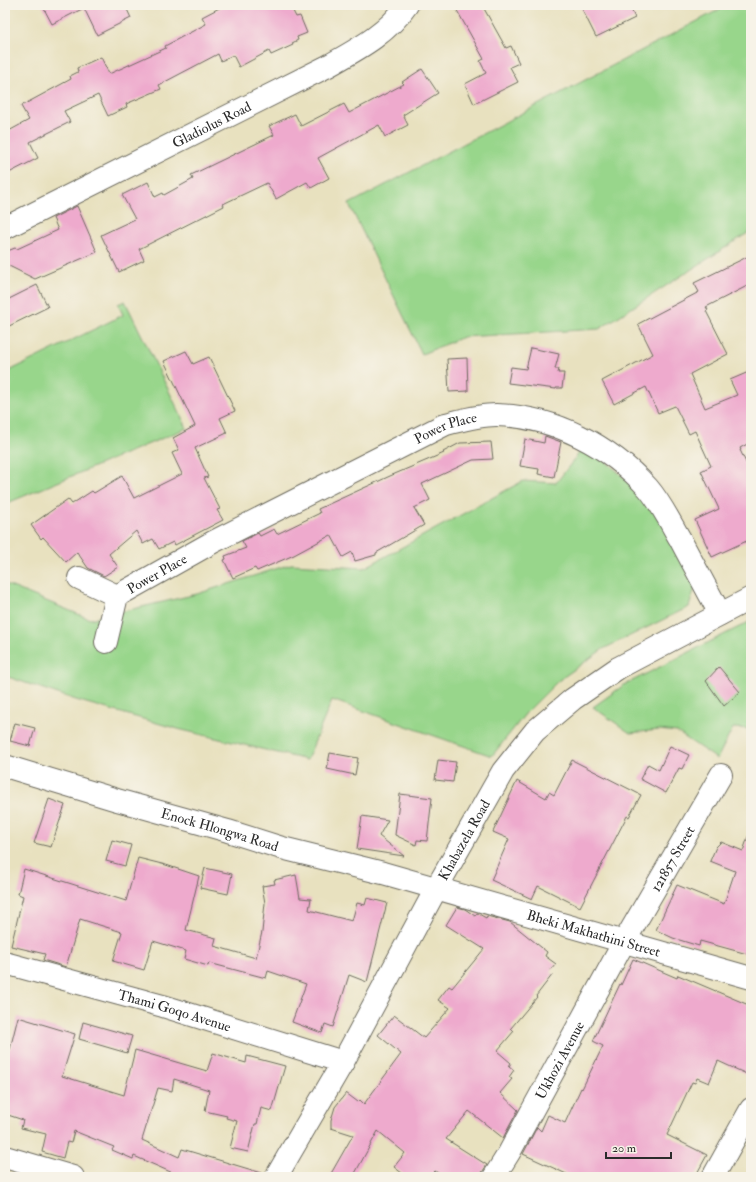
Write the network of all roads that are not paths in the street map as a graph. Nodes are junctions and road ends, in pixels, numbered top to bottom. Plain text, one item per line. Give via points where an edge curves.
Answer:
1 (407, 5) edge
2 (5, 228) edge
3 (80, 578) dead end
4 (117, 596) junction
5 (751, 598) edge
6 (720, 614) junction
7 (106, 642) dead end
8 (5, 766) edge
9 (721, 775) dead end
10 (436, 889) junction
11 (624, 942) junction
12 (5, 963) edge
13 (751, 978) edge
14 (343, 1062) junction
15 (751, 1109) edge
16 (744, 1140) edge
17 (5, 1157) edge
18 (73, 1177) edge
19 (276, 1177) edge
20 (494, 1177) edge
21 (713, 1177) edge

1 - 2 street, Gladiolus Road via 386,30 365,46
3 - 4 street, Power Place
4 - 6 street, Power Place via 213,542 446,424 495,415 525,417 556,426 589,441 622,464 648,488 665,511
4 - 7 street, Power Place
5 - 6 street, Khabazela Road
6 - 10 street, Khabazela Road via 618,668 573,699 535,731 503,770
8 - 10 street, Enock Hlongwa Road via 282,848 384,873
9 - 11 street, 121857 Street
10 - 11 street, Bheki Makhathini Street
10 - 14 street, Khabazela Road
11 - 13 street, Bheki Makhathini Street
11 - 20 street, Ukhozi Avenue via 510,1153
12 - 14 street, Thami Goqo Avenue via 164,1006
14 - 19 street, Khabazela Road
15 - 16 street
16 - 21 street
17 - 18 street

